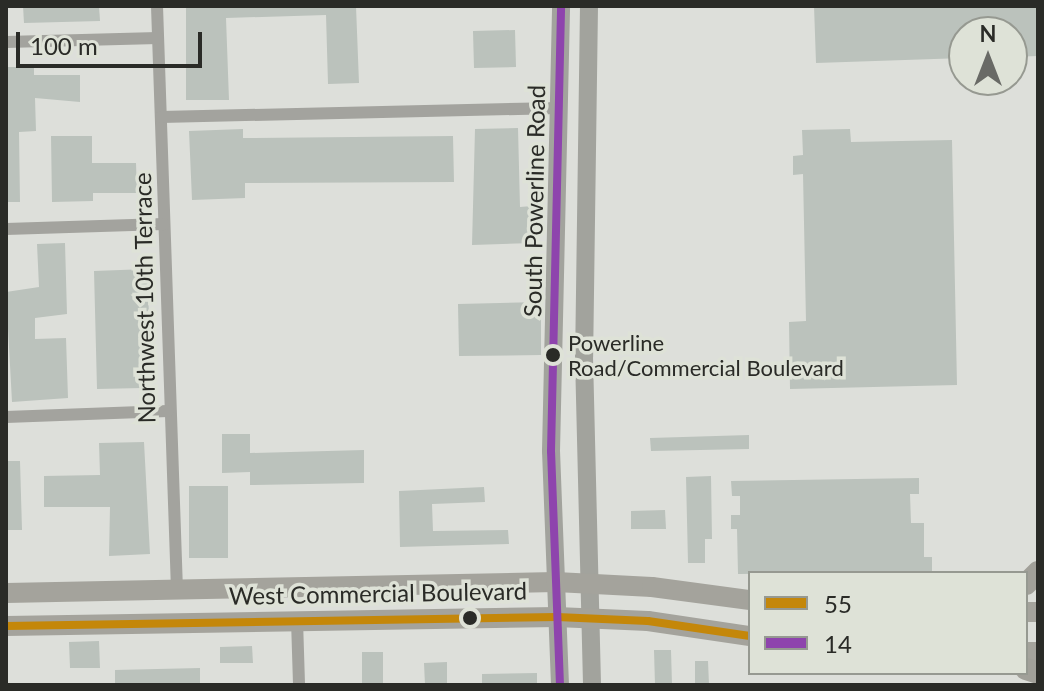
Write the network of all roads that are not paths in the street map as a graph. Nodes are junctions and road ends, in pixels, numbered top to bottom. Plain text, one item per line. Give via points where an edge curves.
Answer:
1 (157, 6) edge
2 (561, 6) edge
3 (589, 6) edge
4 (158, 38) junction
5 (6, 42) edge
6 (561, 50) junction
7 (589, 85) junction
8 (560, 108) junction
9 (161, 117) junction
10 (588, 133) junction
11 (164, 224) junction
12 (6, 229) edge
13 (168, 411) junction
14 (6, 417) edge
15 (556, 582) junction
16 (590, 583) junction
17 (177, 589) junction
18 (60, 592) junction
19 (6, 593) edge
20 (748, 600) edge
21 (6, 601) edge
22 (557, 617) junction
23 (590, 619) junction
24 (297, 620) junction
25 (6, 626) edge
26 (748, 636) edge
27 (299, 685) edge
28 (560, 685) edge
29 (592, 685) edge

1 - 4 street, Northwest 10th Terrace
2 - 6 main road, South Powerline Road
3 - 7 main road
4 - 5 street
4 - 9 street, Northwest 10th Terrace
6 - 7 main road via 576,77
6 - 8 main road, South Powerline Road
7 - 10 main road
8 - 9 street
8 - 10 main road
8 - 15 main road, South Powerline Road via 551,451
9 - 11 street, Northwest 10th Terrace
10 - 16 main road via 584,357
11 - 12 street
11 - 13 street, Northwest 10th Terrace
13 - 14 street
13 - 17 street, Northwest 10th Terrace
15 - 16 highway, West Commercial Boulevard
15 - 17 highway, West Commercial Boulevard
15 - 22 main road, South Powerline Road
16 - 20 highway, West Commercial Boulevard
16 - 23 main road
17 - 18 highway, West Commercial Boulevard
18 - 19 highway, West Commercial Boulevard
18 - 21 highway
22 - 23 highway, West Commercial Boulevard
22 - 24 highway, West Commercial Boulevard
22 - 28 main road, South Powerline Road
23 - 26 highway, West Commercial Boulevard via 705,627
23 - 29 main road
24 - 25 highway, West Commercial Boulevard
24 - 27 street

